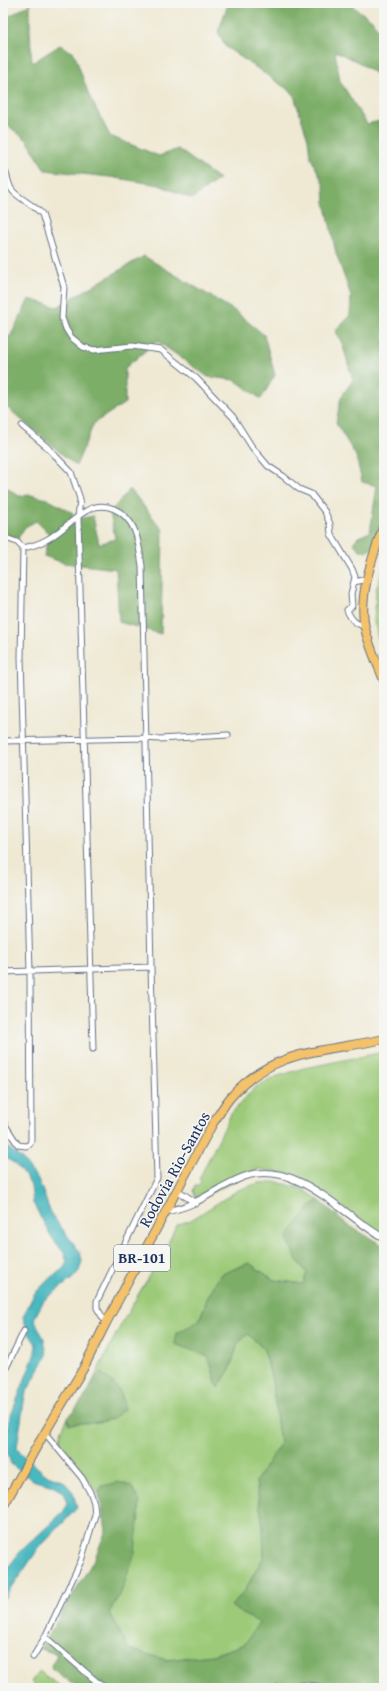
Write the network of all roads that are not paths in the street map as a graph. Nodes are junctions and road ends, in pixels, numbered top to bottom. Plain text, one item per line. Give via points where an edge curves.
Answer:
1 (3, 167) edge
2 (22, 426) dead end
3 (78, 518) junction
4 (384, 525) edge
5 (3, 537) edge
6 (23, 548) junction
7 (368, 579) junction
8 (354, 582) junction
9 (365, 627) junction
10 (384, 680) edge
11 (228, 736) dead end
12 (145, 738) junction
13 (84, 740) junction
14 (23, 741) junction
15 (3, 742) edge
16 (151, 967) junction
17 (91, 970) junction
18 (3, 972) edge
19 (30, 972) junction
20 (384, 1039) edge
21 (93, 1049) dead end
22 (3, 1121) edge
23 (7, 1128) junction
24 (3, 1135) edge
25 (178, 1191) junction
26 (196, 1203) junction
27 (166, 1211) junction
28 (384, 1238) edge
29 (106, 1323) junction
30 (24, 1331) dead end
31 (3, 1374) edge
32 (45, 1433) junction
33 (3, 1507) edge
34 (45, 1638) junction
35 (33, 1657) dead end
36 (104, 1688) edge
37 (277, 1688) edge
38 (325, 1688) edge

1 - 8 street via 13,192 42,214 64,287 62,318 71,337 83,348 94,350 132,346 161,350 196,378 233,417 268,466 299,489 311,494 317,501 325,512 331,534 350,564 355,577
2 - 3 street via 71,472 80,499
3 - 6 street via 46,541
3 - 12 street via 95,507 114,508 127,519 138,541 142,566
3 - 13 street
4 - 7 highway
5 - 6 street via 17,542
6 - 14 street
7 - 8 street
7 - 9 highway via 364,598
8 - 9 street via 352,606 347,610 354,623
9 - 10 highway via 370,647
11 - 12 street
12 - 13 street
12 - 16 street
13 - 14 street
13 - 17 street
14 - 15 street
14 - 19 street
16 - 17 street
16 - 29 street via 158,1178 97,1301 97,1308
17 - 19 street
17 - 21 street
18 - 19 street
19 - 23 street via 30,1144 18,1145
20 - 25 highway, Rodovia Rio-Santos / BR-101 via 327,1048 280,1060 244,1084 230,1097 213,1123
22 - 23 street
23 - 24 street
25 - 26 street
25 - 27 highway, Rodovia Rio-Santos / BR-101
26 - 27 street
26 - 28 street via 243,1177 275,1174 311,1188
27 - 29 highway, Rodovia Rio-Santos / BR-101
29 - 32 highway, Rodovia Rio-Santos / BR-101 via 83,1369
30 - 31 street
32 - 33 highway, Rodovia Rio-Santos / BR-101
32 - 34 street via 82,1478 91,1494 95,1515 81,1560
34 - 35 street
34 - 36 street
37 - 38 street via 301,1684

